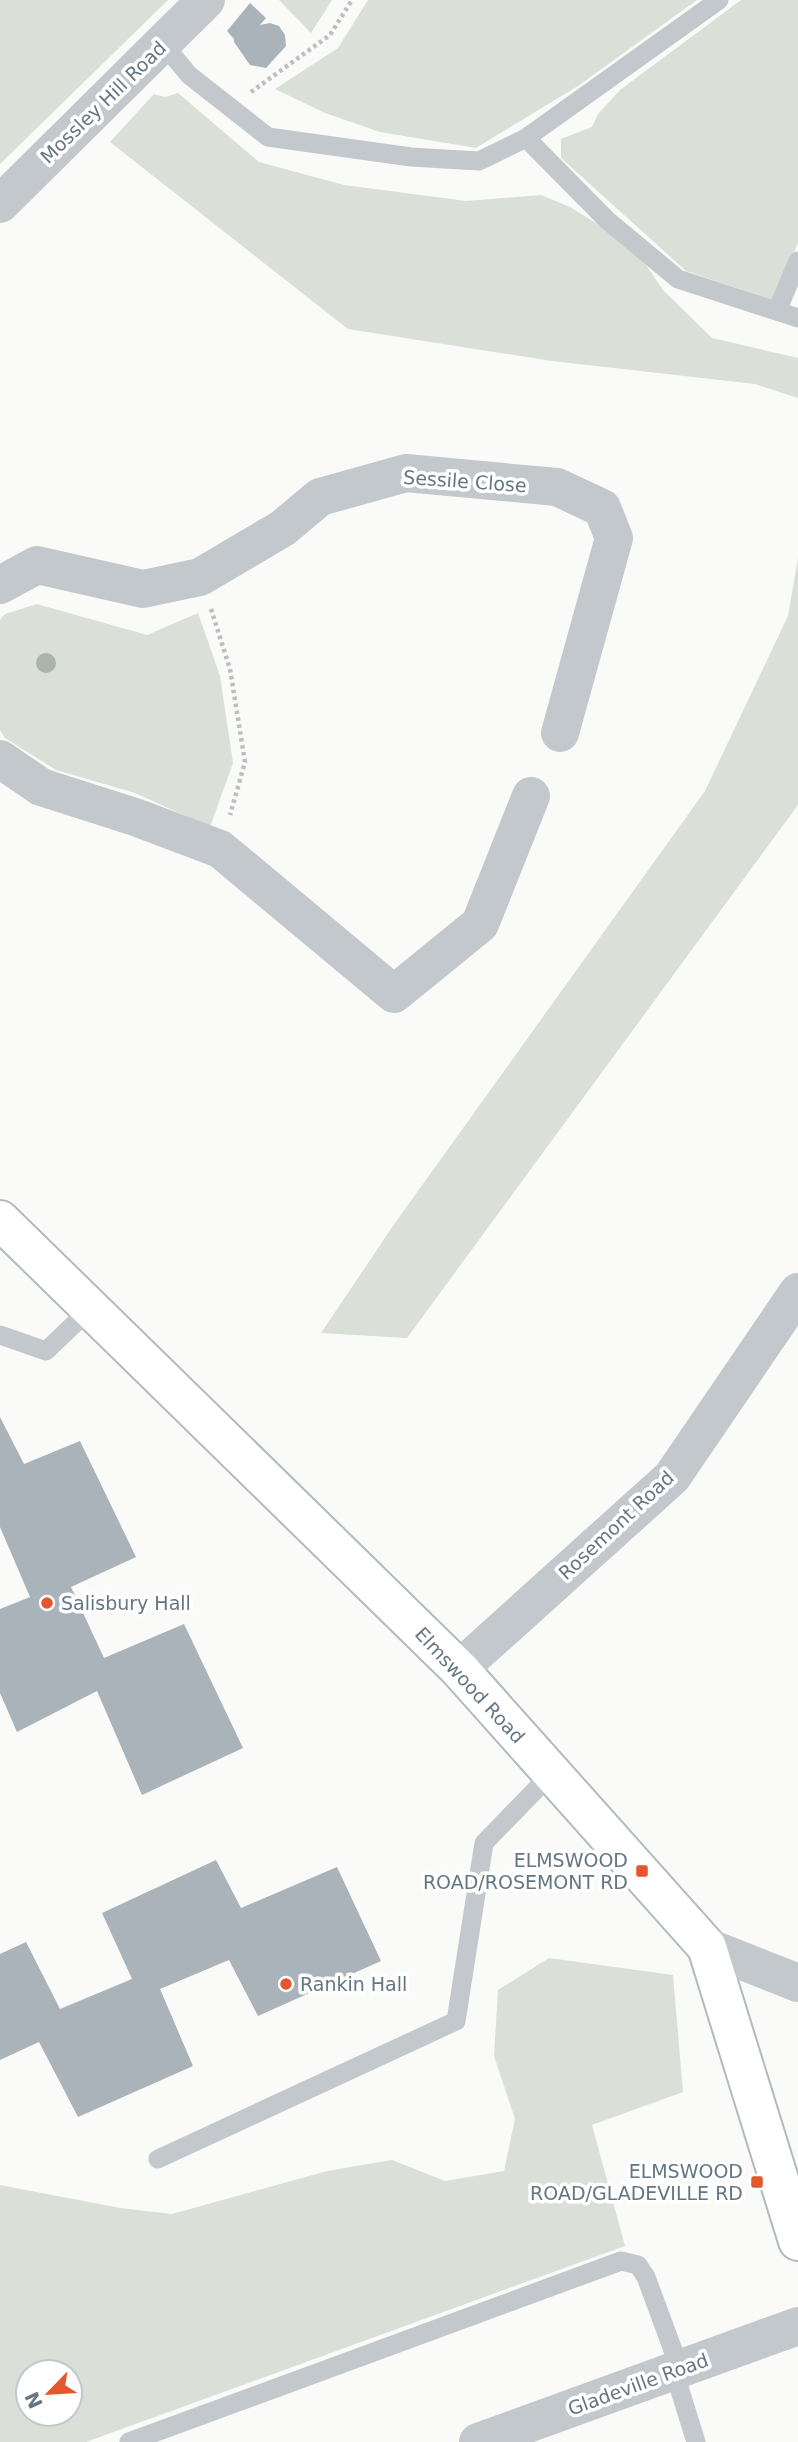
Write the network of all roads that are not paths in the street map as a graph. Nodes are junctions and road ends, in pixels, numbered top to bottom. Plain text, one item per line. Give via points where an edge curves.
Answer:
1 (206, 0) edge
2 (719, 0) edge
3 (163, 44) junction
4 (526, 138) junction
5 (0, 204) edge
6 (798, 261) edge
7 (777, 311) junction
8 (798, 318) edge
9 (0, 585) edge
10 (560, 733) dead end
11 (0, 759) edge
12 (531, 796) dead end
13 (0, 1220) edge
14 (798, 1292) edge
15 (91, 1308) junction
16 (0, 1335) edge
17 (459, 1669) junction
18 (551, 1774) junction
19 (707, 1947) junction
20 (798, 1983) edge
21 (158, 2159) dead end
22 (798, 2241) edge
23 (798, 2326) edge
24 (677, 2370) junction
25 (129, 2442) edge
26 (478, 2442) edge
27 (696, 2442) edge

1 - 3 street, Mossley Hill Road
2 - 4 lane
3 - 4 lane via 189,75 268,137 411,158 479,161
3 - 5 street, Mossley Hill Road
4 - 7 lane via 607,220 678,279
6 - 7 lane
7 - 8 lane
9 - 10 street, Sessile Close via 37,565 143,589 200,577 284,528 320,496 406,473 557,487 602,508 614,538
11 - 12 street via 41,787 220,849 394,994 480,924
13 - 15 street, Elmswood Road
14 - 17 street, Rosemont Road via 672,1477
15 - 16 lane via 46,1351
15 - 17 street, Elmswood Road
17 - 18 street, Elmswood Road
18 - 19 street, Elmswood Road
18 - 21 lane via 484,1843 456,2021
19 - 20 street
19 - 22 street, Elmswood Road
23 - 24 street, Gladeville Road
24 - 25 lane via 646,2277 638,2265 621,2261
24 - 26 street, Gladeville Road
24 - 27 lane

